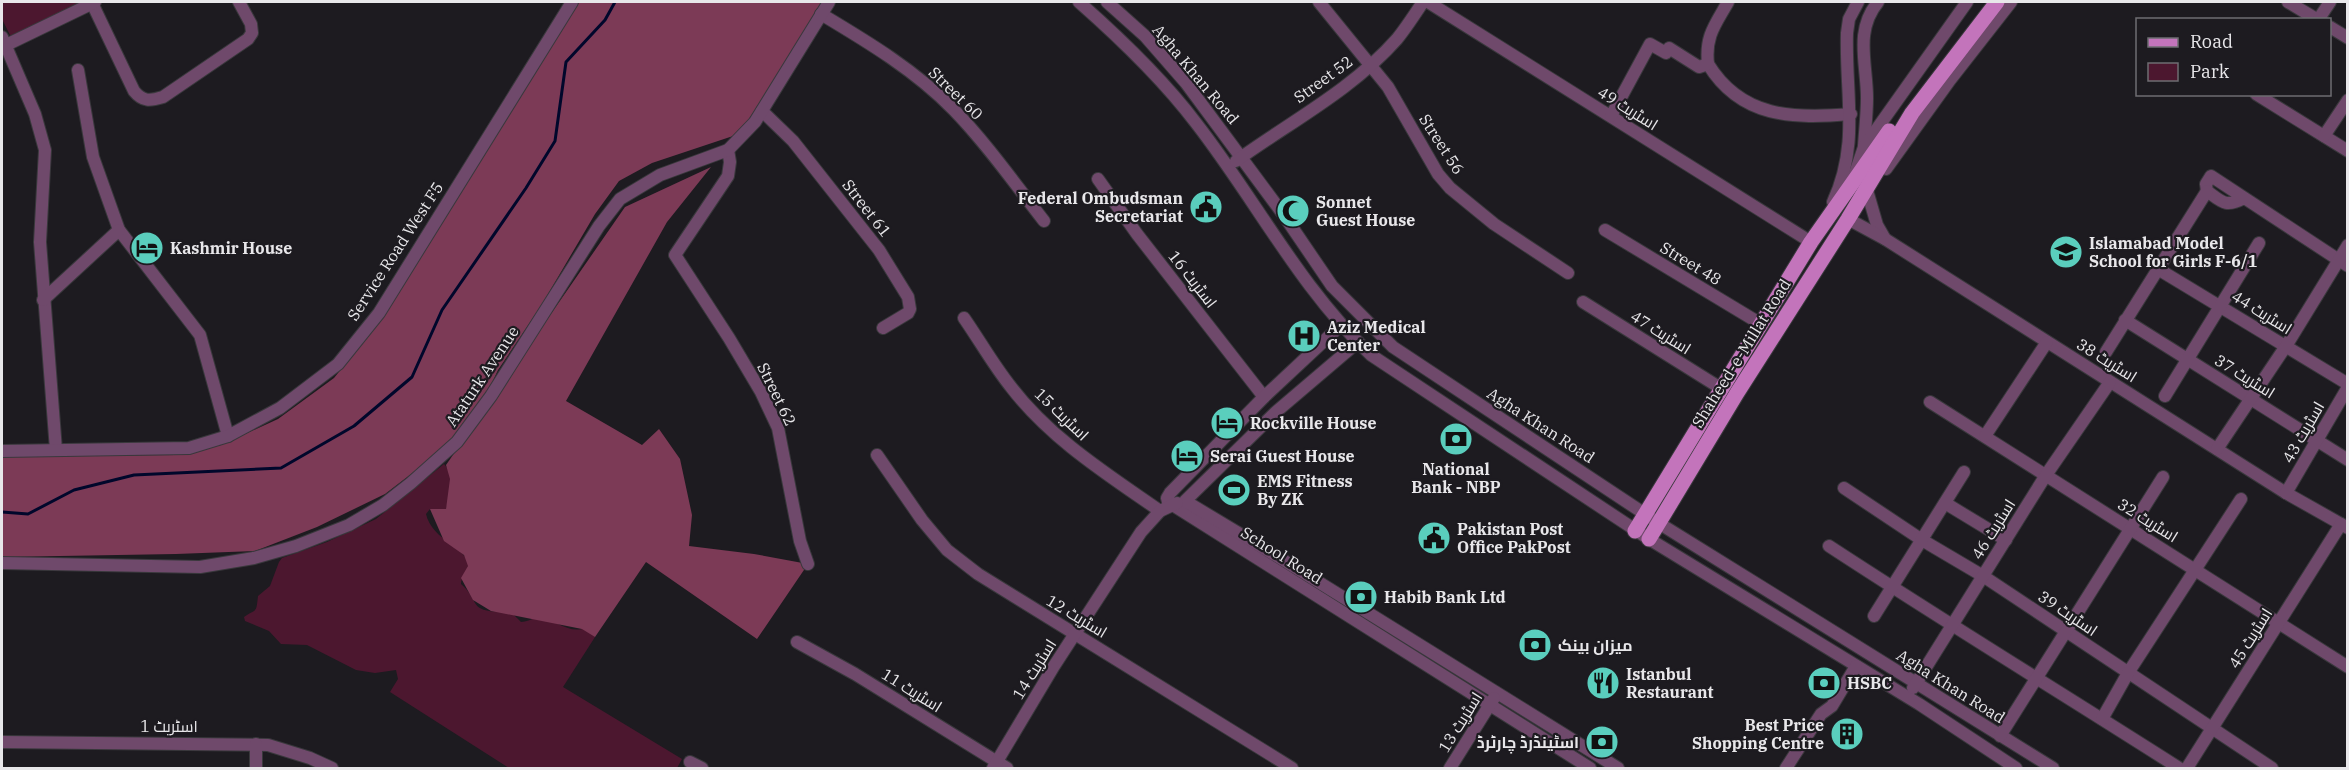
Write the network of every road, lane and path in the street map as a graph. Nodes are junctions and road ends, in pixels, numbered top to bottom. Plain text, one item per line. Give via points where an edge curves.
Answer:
1 (94, 2) edge
2 (239, 2) edge
3 (573, 2) edge
4 (829, 2) edge
5 (1079, 2) edge
6 (1107, 2) edge
7 (1319, 2) edge
8 (1423, 2) edge
9 (1428, 2) edge
10 (1728, 2) edge
11 (1858, 2) edge
12 (1878, 2) edge
13 (1967, 2) edge
14 (1985, 2) edge
15 (1997, 2) edge
16 (2011, 2) edge
17 (2288, 2) edge
18 (2330, 2) edge
19 (821, 15) junction
20 (2313, 18) edge
21 (2331, 28) edge
22 (2348, 38) edge
23 (3, 43) edge
24 (1371, 65) junction
25 (1703, 65) junction
26 (78, 70) dead end
27 (2261, 96) edge
28 (2348, 100) edge
29 (762, 111) junction
30 (1851, 114) junction
31 (1611, 116) junction
32 (2324, 136) junction
33 (1864, 147) junction
34 (728, 150) junction
35 (2348, 151) edge
36 (1241, 157) junction
37 (1227, 167) junction
38 (1098, 179) dead end
39 (1859, 185) junction
40 (1848, 219) junction
41 (1044, 221) dead end
42 (119, 230) junction
43 (1605, 230) dead end
44 (1818, 231) junction
45 (1885, 239) junction
46 (1834, 240) junction
47 (2259, 243) dead end
48 (2348, 245) edge
49 (2343, 263) edge
50 (2158, 269) junction
51 (1568, 273) dead end
52 (43, 300) junction
53 (1583, 302) dead end
54 (2222, 306) junction
55 (964, 318) dead end
56 (2125, 320) junction
57 (1761, 324) junction
58 (1341, 325) junction
59 (883, 328) dead end
60 (1358, 342) junction
61 (2047, 342) junction
62 (2286, 346) junction
63 (1393, 347) junction
64 (2106, 352) dead end
65 (2187, 359) junction
66 (1382, 363) junction
67 (2110, 382) junction
68 (2348, 385) edge
69 (1728, 387) junction
70 (2164, 396) dead end
71 (1264, 397) junction
72 (2251, 399) junction
73 (1930, 402) dead end
74 (228, 436) junction
75 (1985, 436) junction
76 (2318, 441) junction
77 (2217, 449) junction
78 (56, 450) junction
79 (2, 451) edge
80 (877, 455) dead end
81 (2348, 460) edge
82 (1964, 472) dead end
83 (2046, 475) junction
84 (2163, 477) dead end
85 (1844, 488) dead end
86 (2286, 493) junction
87 (2241, 499) dead end
88 (1185, 501) junction
89 (1167, 503) junction
90 (1945, 503) junction
91 (1651, 518) junction
92 (2344, 526) edge
93 (2131, 529) junction
94 (1635, 531) junction
95 (1648, 539) junction
96 (1922, 540) junction
97 (2006, 540) junction
98 (1829, 546) dead end
99 (2, 563) edge
100 (808, 564) dead end
101 (2195, 569) junction
102 (1983, 576) junction
103 (1891, 587) junction
104 (1874, 616) dead end
105 (2279, 622) junction
106 (1952, 626) junction
107 (2066, 631) junction
108 (1076, 634) junction
109 (797, 642) dead end
110 (1856, 666) junction
111 (2348, 667) edge
112 (2128, 673) junction
113 (2036, 676) junction
114 (1916, 684) junction
115 (1497, 694) junction
116 (1907, 697) junction
117 (1490, 705) junction
118 (2102, 719) junction
119 (2213, 729) junction
120 (2001, 736) junction
121 (2, 741) edge
122 (256, 744) junction
123 (2017, 746) junction
124 (690, 762) dead end
125 (2011, 765) edge
126 (999, 766) edge
127 (256, 768) edge
128 (332, 768) edge
129 (702, 768) edge
130 (1292, 768) edge
131 (1450, 768) edge
132 (1590, 768) edge
133 (1617, 768) edge
134 (1786, 768) edge
135 (2053, 768) edge
136 (2179, 768) edge
137 (2187, 768) edge
138 (2272, 768) edge

1 - 2 street via 134,91 140,99 150,101 164,97 248,39 251,24
1 - 23 street
3 - 74 street, Service Road West F5 via 379,313 338,364 280,408
4 - 19 street, Ataturk Avenue
5 - 37 street, Agha Khan Road via 1130,47 1167,87
6 - 36 street, Agha Khan Road via 1186,83
7 - 24 street, Street 56
8 - 24 street, Street 52
9 - 31 street, اسٹریٹ 49
10 - 25 street via 1711,32
11 - 30 street via 1847,33
12 - 33 street via 1868,15 1863,34 1867,97
13 - 33 street, Shaheed-e-Millat Road
14 - 39 main road, Shaheed-e-Millat Road
15 - 39 main road, Shaheed-e-Millat Road
16 - 39 street, Shaheed-e-Millat Road via 1880,177
17 - 20 street
18 - 20 street
19 - 29 street, Ataturk Avenue
19 - 41 street, Street 60 via 887,55 941,97
21 - 22 street
23 - 52 street via 36,114 45,150 40,242
24 - 36 street, Street 52
24 - 51 street, Street 56 via 1444,181 1494,224
25 - 30 street via 1734,94 1774,114
25 - 31 street via 1669,48 1666,53 1650,45
26 - 42 street via 93,157
27 - 32 street
28 - 32 street
29 - 34 street, Ataturk Avenue
29 - 59 street, Street 61 via 829,185 905,291 910,303 908,313
30 - 44 street via 1840,187
31 - 44 street, اسٹریٹ 49
32 - 35 street
33 - 39 street, Shaheed-e-Millat Road
34 - 99 street, Ataturk Avenue via 660,176 620,199 457,442 383,505 349,525 254,558 200,567
34 - 100 street, Street 62 via 728,176 675,255 734,346 778,428
36 - 37 street, Street 52
36 - 63 street, Agha Khan Road via 1332,286
37 - 58 street, Agha Khan Road via 1317,297
38 - 71 street, اسٹریٹ 16
39 - 40 main road, Shaheed-e-Millat Road
39 - 44 main road, Shaheed-e-Millat Road
39 - 45 street
40 - 45 street, اسٹریٹ 38
40 - 46 main road, Shaheed-e-Millat Road
42 - 52 street
42 - 74 street via 200,335
43 - 57 street, Street 48
44 - 46 main road
44 - 57 main road, Shaheed-e-Millat Road
45 - 61 street, اسٹریٹ 38
46 - 69 main road, Shaheed-e-Millat Road
47 - 54 street
48 - 49 street
49 - 50 street via 2244,198 2226,204 2206,191
49 - 62 street
50 - 54 street, اسٹریٹ 44
50 - 56 street
52 - 78 street
53 - 69 street, اسٹریٹ 47
54 - 62 street, اسٹریٹ 44
54 - 65 street
55 - 89 street, اسٹریٹ 15 via 1011,388 1057,436 1091,464
56 - 64 street
56 - 65 street, اسٹریٹ 37
57 - 69 main road, Shaheed-e-Millat Road
58 - 60 street, Agha Khan Road
58 - 71 street
60 - 66 street, Agha Khan Road
60 - 88 street via 1277,411
61 - 67 street, اسٹریٹ 38
61 - 75 street
62 - 68 street, اسٹریٹ 44
62 - 72 street
63 - 66 street
63 - 91 street, Agha Khan Road
65 - 70 street
65 - 72 street, اسٹریٹ 37
66 - 94 street, Agha Khan Road
67 - 77 street, اسٹریٹ 38
67 - 83 street, اسٹریٹ 46
68 - 76 street, اسٹریٹ 43
69 - 91 main road, Shaheed-e-Millat Road
71 - 89 street
72 - 76 street, اسٹریٹ 37
72 - 77 street
73 - 75 street, اسٹریٹ 32
74 - 78 street, Service Road West F5 via 189,448
75 - 83 street, اسٹریٹ 32
76 - 81 street, اسٹریٹ 37
76 - 86 street, اسٹریٹ 43
77 - 86 street, اسٹریٹ 38
78 - 79 street, Service Road West F5
80 - 108 street, اسٹریٹ 12 via 921,520 947,550 978,574
82 - 90 street
83 - 93 street, اسٹریٹ 32
83 - 97 street, اسٹریٹ 46
84 - 93 street
85 - 96 street, اسٹریٹ 39
86 - 92 street, اسٹریٹ 38
87 - 101 street
88 - 89 street
88 - 115 street, School Road
89 - 108 street, اسٹریٹ 14 via 1141,532
89 - 117 street, School Road
90 - 96 street
90 - 97 street
91 - 94 main road, Shaheed-e-Millat Road
91 - 95 main road, Shaheed-e-Millat Road
91 - 114 street, Agha Khan Road
92 - 105 street, اسٹریٹ 45
93 - 101 street, اسٹریٹ 32
93 - 107 street
94 - 95 street, Agha Khan Road
95 - 110 street, Agha Khan Road
96 - 102 street, اسٹریٹ 39
96 - 103 street
97 - 102 street, اسٹریٹ 46
98 - 103 street
101 - 105 street, اسٹریٹ 32
101 - 112 street
102 - 106 street, اسٹریٹ 46
102 - 107 street, اسٹریٹ 39
103 - 104 street
103 - 106 street
105 - 111 street, اسٹریٹ 32
105 - 119 street, اسٹریٹ 45
106 - 113 street
106 - 114 street, اسٹریٹ 46
107 - 112 street, اسٹریٹ 39
107 - 113 street
108 - 126 street, اسٹریٹ 14
108 - 130 street, اسٹریٹ 12
109 - 126 street, اسٹریٹ 11 via 855,674
110 - 116 street, Agha Khan Road
110 - 134 street
112 - 118 street
112 - 119 street, اسٹریٹ 39
113 - 118 street
113 - 120 street
114 - 116 street, اسٹریٹ 46
114 - 120 street, Agha Khan Road
115 - 117 street, اسٹریٹ 13
115 - 133 street, School Road
116 - 125 street, Agha Khan Road
117 - 131 street, اسٹریٹ 13
117 - 132 street, School Road
118 - 136 street
119 - 137 street, اسٹریٹ 45
119 - 138 street, اسٹریٹ 39
120 - 123 street, Agha Khan Road
121 - 122 street, اسٹریٹ 1
122 - 127 street
122 - 128 street, اسٹریٹ 1
123 - 125 street
123 - 135 street, Agha Khan Road
124 - 129 street

